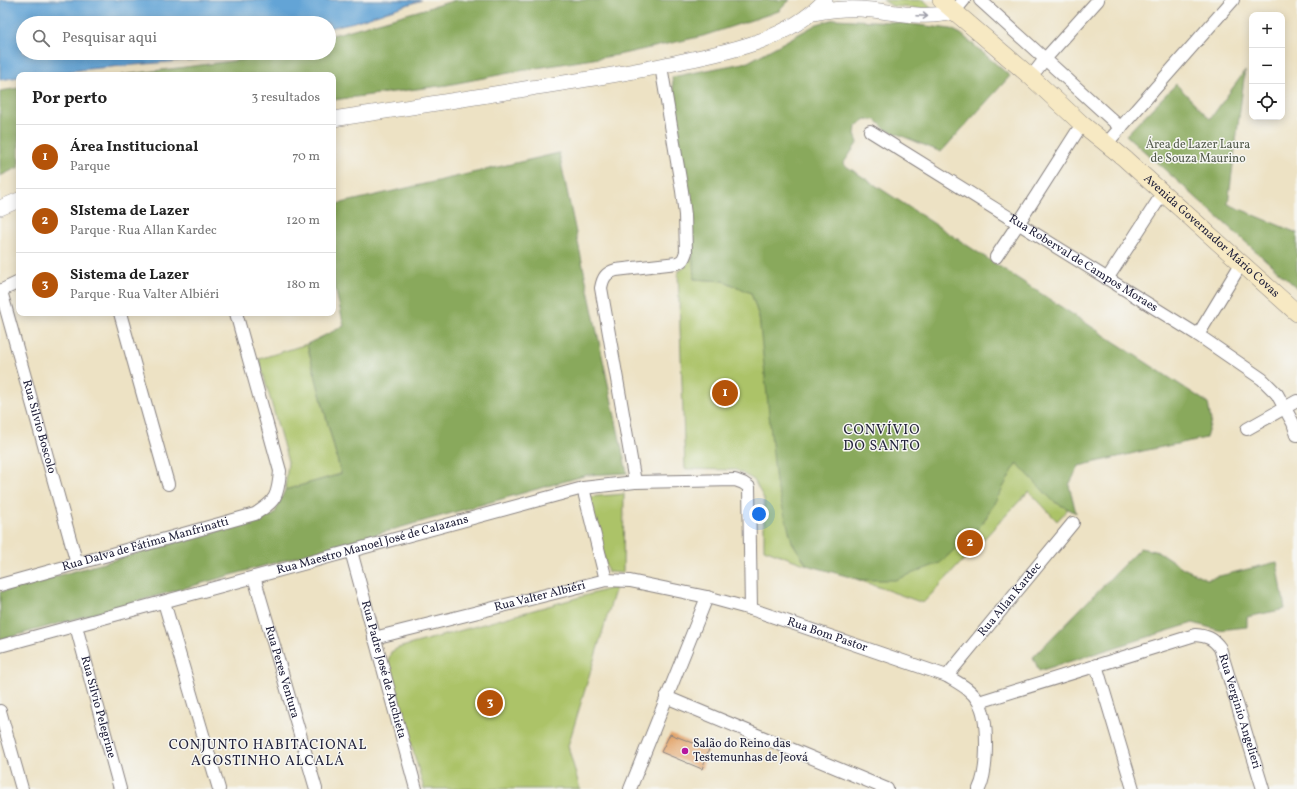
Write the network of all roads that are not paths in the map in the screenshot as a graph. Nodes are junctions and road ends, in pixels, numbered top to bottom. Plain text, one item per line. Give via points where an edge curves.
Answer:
1 (825, 0) edge
2 (871, 0) edge
3 (941, 0) edge
4 (980, 0) edge
5 (1098, 0) edge
6 (1233, 0) edge
7 (959, 6) edge
8 (814, 12) junction
9 (894, 13) junction
10 (1045, 59) junction
11 (662, 66) junction
12 (1031, 78) junction
13 (336, 119) edge
14 (1082, 124) junction
15 (1121, 128) junction
16 (870, 131) dead end
17 (1107, 143) junction
18 (1163, 193) junction
19 (16, 201) edge
20 (0, 208) edge
21 (1018, 224) junction
22 (996, 257) dead end
23 (1241, 264) junction
24 (1107, 279) junction
25 (16, 284) edge
26 (1, 291) edge
27 (1297, 313) edge
28 (121, 316) edge
29 (237, 316) edge
30 (1198, 335) junction
31 (1297, 401) edge
32 (1285, 408) junction
33 (1247, 429) dead end
34 (1297, 435) edge
35 (635, 482) junction
36 (168, 484) dead end
37 (583, 488) junction
38 (1073, 523) dead end
39 (350, 551) junction
40 (76, 564) junction
41 (254, 577) junction
42 (606, 580) junction
43 (0, 585) edge
44 (707, 597) junction
45 (164, 602) junction
46 (751, 609) junction
47 (76, 626) junction
48 (374, 638) junction
49 (0, 646) edge
50 (1096, 666) junction
51 (947, 676) junction
52 (666, 697) junction
53 (979, 702) junction
54 (0, 711) edge
55 (22, 789) edge
56 (120, 789) edge
57 (219, 789) edge
58 (316, 789) edge
59 (416, 789) edge
60 (630, 789) edge
61 (887, 789) edge
62 (979, 789) edge
63 (1133, 789) edge
64 (1264, 789) edge

1 - 8 street
2 - 9 street
3 - 7 main road, Avenida Governador Mário Covas
4 - 10 street
5 - 10 street
6 - 15 street
9 -> 7 street via 941,15
7 - 12 main road, Avenida Governador Mário Covas
8 - 9 street via 860,9
8 - 11 street via 788,28 753,44
10 - 12 street
10 - 15 street
11 - 13 street
11 - 35 street via 682,191 686,252 684,258 677,263 609,272 602,281 601,288
12 - 14 main road, Avenida Governador Mário Covas
14 - 17 main road, Avenida Governador Mário Covas
14 - 21 street
15 - 17 street
16 - 21 street, Rua Roberval de Campos Moraes
17 - 18 main road, Avenida Governador Mário Covas
18 - 23 main road, Avenida Governador Mário Covas
18 - 24 street
19 - 20 street
21 - 22 street
21 - 24 street, Rua Roberval de Campos Moraes
23 - 27 main road, Avenida Governador Mário Covas
23 - 30 street
24 - 30 street, Rua Roberval de Campos Moraes
25 - 26 street
26 - 40 street, Rua Silvio Boscolo
28 - 36 street
29 - 40 street, Rua Dalva de Fátima Manfrinatti via 280,471 279,488 270,504 255,514
30 - 32 street, Rua Roberval de Campos Moraes via 1262,379 1277,394
31 - 32 street
32 - 33 street
32 - 34 street, Rua Roberval de Campos Moraes
35 - 37 street, Rua Maestro Manoel José de Calazans
35 - 46 street, Rua Maestro Manoel José de Calazans via 735,480 749,487
37 - 39 street, Rua Maestro Manoel José de Calazans
37 - 42 street
38 - 51 street, Rua Allan Kardec
39 - 41 street, Rua Maestro Manoel José de Calazans
39 - 48 street, Rua Padre José de Anchieta
40 - 43 street, Rua Dalva de Fátima Manfrinatti
41 - 45 street, Rua Maestro Manoel José de Calazans
41 - 58 street, Rua Peres Ventura
42 - 44 street, Rua Valter Albiéri via 630,581
42 - 48 street, Rua Valter Albiéri
44 - 46 street, Rua Bom Pastor
44 - 52 street
45 - 47 street, Rua Maestro Manoel José de Calazans
45 - 57 street
46 - 51 street, Rua Bom Pastor
47 - 49 street, Rua Maestro Manoel José de Calazans
47 - 56 street, Rua Silvio Pelegrine
48 - 59 street, Rua Padre José de Anchieta
50 - 53 street
50 - 63 street
50 - 64 street, Rua Verginio Angelieri via 1195,635 1215,641 1220,648
51 - 53 street, Rua Bom Pastor via 970,690
52 - 60 street
52 - 61 street
53 - 62 street via 984,720 987,753
54 - 55 street

